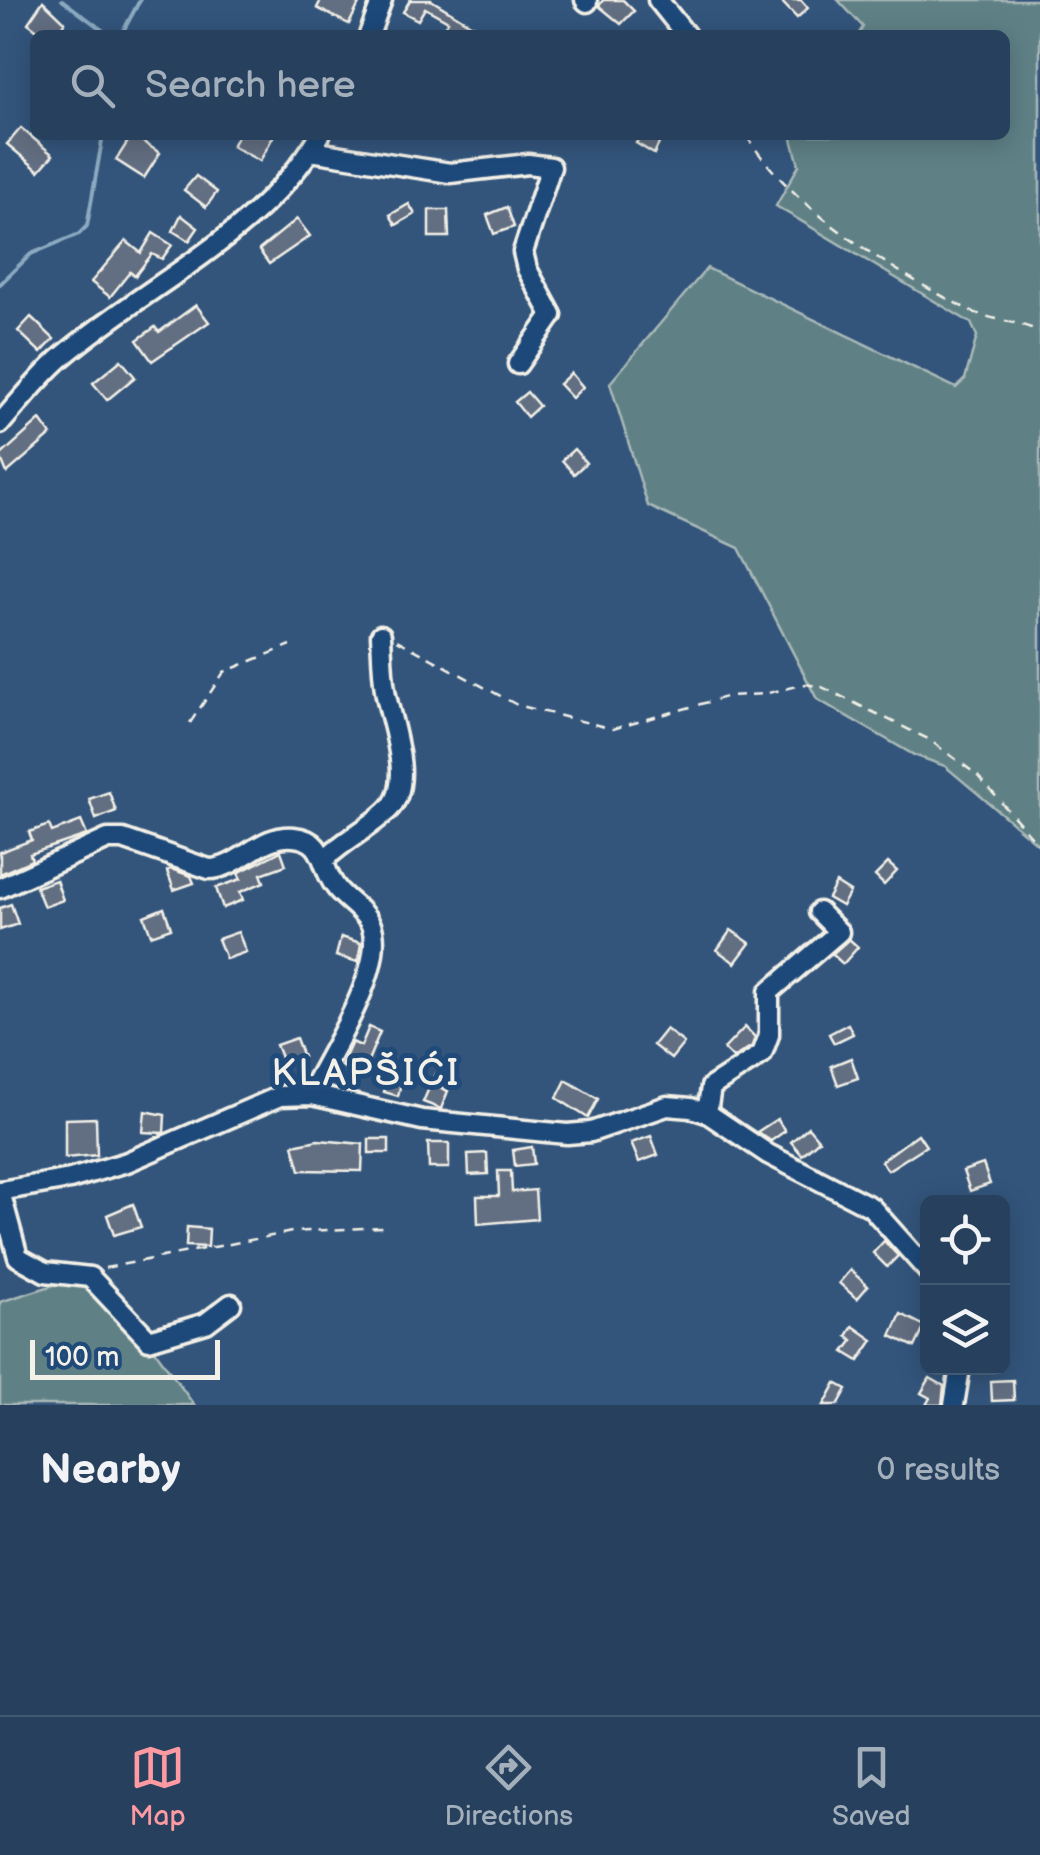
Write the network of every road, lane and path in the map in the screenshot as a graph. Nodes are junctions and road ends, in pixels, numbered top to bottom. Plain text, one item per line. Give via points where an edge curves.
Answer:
1 (382, 0) edge
2 (658, 0) edge
3 (370, 30) edge
4 (682, 30) edge
5 (750, 140) edge
6 (315, 143) edge
7 (1040, 332) edge
8 (518, 364) dead end
9 (2, 419) edge
10 (381, 635) joint
11 (291, 645) dead end
12 (190, 723) dead end
13 (1040, 846) edge
14 (325, 859) junction
15 (0, 888) edge
16 (819, 912) dead end
17 (309, 1095) junction
18 (707, 1113) junction
19 (0, 1191) edge
20 (382, 1227) dead end
21 (920, 1262) edge
22 (79, 1274) junction
23 (232, 1304) dead end
24 (959, 1375) edge
25 (954, 1405) edge

1 - 3 street
2 - 4 street
5 - 7 path via 805,203 865,246 968,310
6 - 8 street via 450,173 551,167 524,252 552,315
6 - 9 street via 284,185 224,240 65,355
10 - 13 path via 517,705 613,729 730,696 806,684 822,688 928,739 976,774
10 - 14 street via 399,768 396,796 388,811
11 - 12 path via 224,672
14 - 15 street via 314,844 290,836 209,869 116,838
14 - 17 street via 334,886 365,915 375,946 370,970
16 - 18 street via 840,932 770,992 770,1035 762,1054 711,1086
17 - 18 street via 422,1120 566,1134 667,1106
17 - 19 street via 259,1102 127,1162 70,1180
18 - 21 street via 768,1154 871,1207
19 - 22 street via 18,1258 46,1272
20 - 22 path via 292,1232
22 - 23 street via 97,1283 149,1340 206,1323
24 - 25 street

